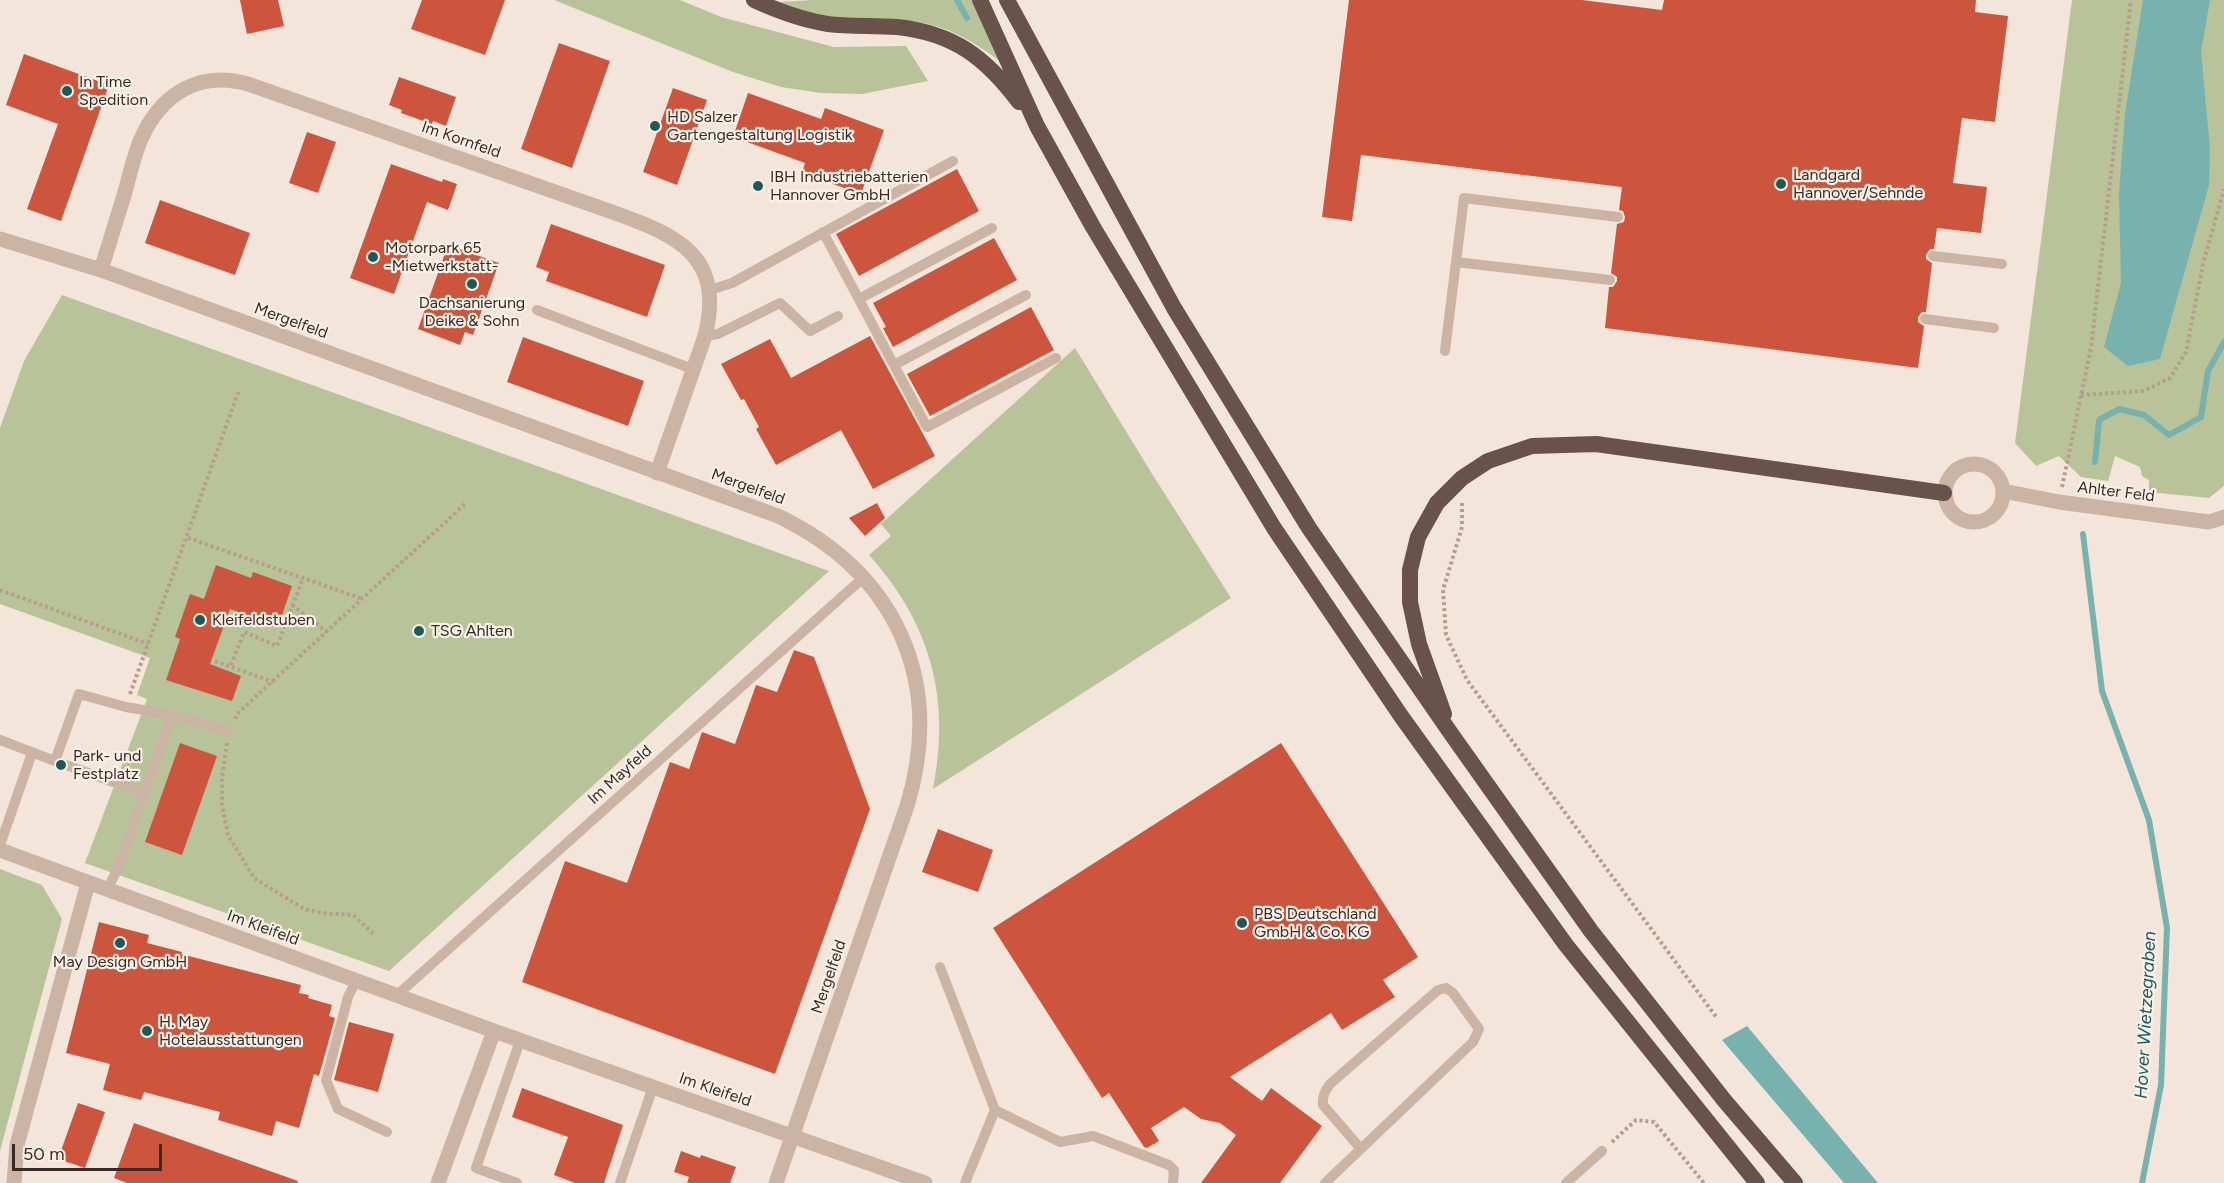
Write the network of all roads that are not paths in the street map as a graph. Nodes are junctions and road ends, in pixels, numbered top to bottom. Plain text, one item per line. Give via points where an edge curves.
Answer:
1 (754, 0) edge
2 (761, 0) edge
3 (781, 0) edge
4 (980, 0) edge
5 (1007, 0) edge
6 (1037, 126) junction
7 (953, 161) dead end
8 (1618, 217) dead end
9 (992, 228) dead end
10 (823, 232) junction
11 (0, 238) edge
12 (1933, 256) dead end
13 (1456, 262) junction
14 (2002, 264) dead end
15 (100, 270) junction
16 (1610, 280) dead end
17 (710, 290) junction
18 (1026, 295) dead end
19 (859, 299) junction
20 (537, 310) dead end
21 (838, 316) dead end
22 (1925, 319) dead end
23 (1994, 328) dead end
24 (705, 336) junction
25 (1445, 351) dead end
26 (1056, 358) dead end
27 (894, 365) junction
28 (695, 369) junction
29 (657, 472) junction
30 (2003, 491) junction
31 (1944, 493) junction
32 (2224, 517) edge
33 (864, 577) junction
34 (172, 716) junction
35 (229, 731) road end
36 (1452, 735) junction
37 (0, 740) edge
38 (32, 753) junction
39 (55, 761) junction
40 (144, 793) junction
41 (0, 844) edge
42 (0, 850) edge
43 (88, 883) junction
44 (107, 890) junction
45 (940, 967) dead end
46 (356, 981) junction
47 (396, 996) junction
48 (494, 1032) junction
49 (520, 1041) junction
50 (653, 1088) junction
51 (995, 1110) junction
52 (387, 1132) dead end
53 (793, 1137) junction
54 (1361, 1149) junction
55 (1602, 1151) road end
56 (14, 1183) edge
57 (438, 1183) edge
58 (518, 1183) edge
59 (620, 1183) edge
60 (776, 1183) edge
61 (924, 1183) edge
62 (965, 1183) edge
63 (1173, 1183) edge
64 (1324, 1183) edge
65 (1566, 1183) edge
66 (1757, 1183) edge
67 (1795, 1183) edge

1 - 6 highway via 815,21 917,30 955,43 999,75
2 - 3 highway
4 - 6 highway
5 - 36 highway via 1174,308 1309,528
6 - 66 highway via 1098,236 1274,528 1401,716 1566,945
7 - 10 lane
8 - 13 lane via 1464,198
9 - 19 lane
10 - 17 lane via 732,283
10 - 19 lane
11 - 15 street, Mergelfeld
12 - 14 lane
13 - 16 lane
13 - 25 lane
15 - 17 street, Im Kornfeld via 141,138 179,91 205,80 220,79 248,84 654,227 690,251
15 - 29 street, Mergelfeld
17 - 24 street, Im Kornfeld
18 - 27 lane
19 - 27 lane
20 - 28 lane
21 - 24 lane via 810,331 780,303 718,334
22 - 23 lane
24 - 28 street, Im Kornfeld
26 - 27 lane via 927,427
28 - 29 street, Im Kornfeld
29 - 33 street, Mergelfeld via 800,526 825,542
30 - 31 street via 1990,469 1978,464 1962,466 1949,477
30 - 31 street via 1996,510 1981,521 1956,516 1947,506
30 - 32 street, Ahlter Feld via 2209,522
31 - 36 highway via 1596,444 1532,446 1488,461 1462,478 1437,503 1418,537 1410,570 1410,602 1419,644
33 - 47 lane, Im Mayfeld
33 - 53 street, Mergelfeld via 888,610 908,652 919,703 919,755 907,806
34 - 35 lane
34 - 39 lane via 80,694
34 - 40 lane
36 - 67 highway via 1591,931
37 - 38 lane
38 - 39 lane
38 - 41 lane
39 - 40 lane
40 - 44 lane
42 - 43 street, Im Kleifeld
43 - 44 street, Im Kleifeld
43 - 56 street via 17,1145
44 - 46 street, Im Kleifeld
45 - 51 lane
46 - 47 street, Im Kleifeld
46 - 52 lane via 348,997 326,1080 338,1109
47 - 48 street, Im Kleifeld
48 - 49 street, Im Kleifeld
48 - 57 street
49 - 50 street, Im Kleifeld
49 - 58 lane via 476,1168
50 - 53 street, Im Kleifeld
50 - 59 lane
51 - 62 lane
51 - 63 lane via 1060,1142 1093,1136 1169,1166 1174,1170
53 - 60 street, Mergelfeld
53 - 61 street, Im Kleifeld
54 - 54 lane via 1478,1035 1479,1029 1446,988 1438,990 1325,1091 1323,1105
54 - 64 lane
55 - 65 lane

